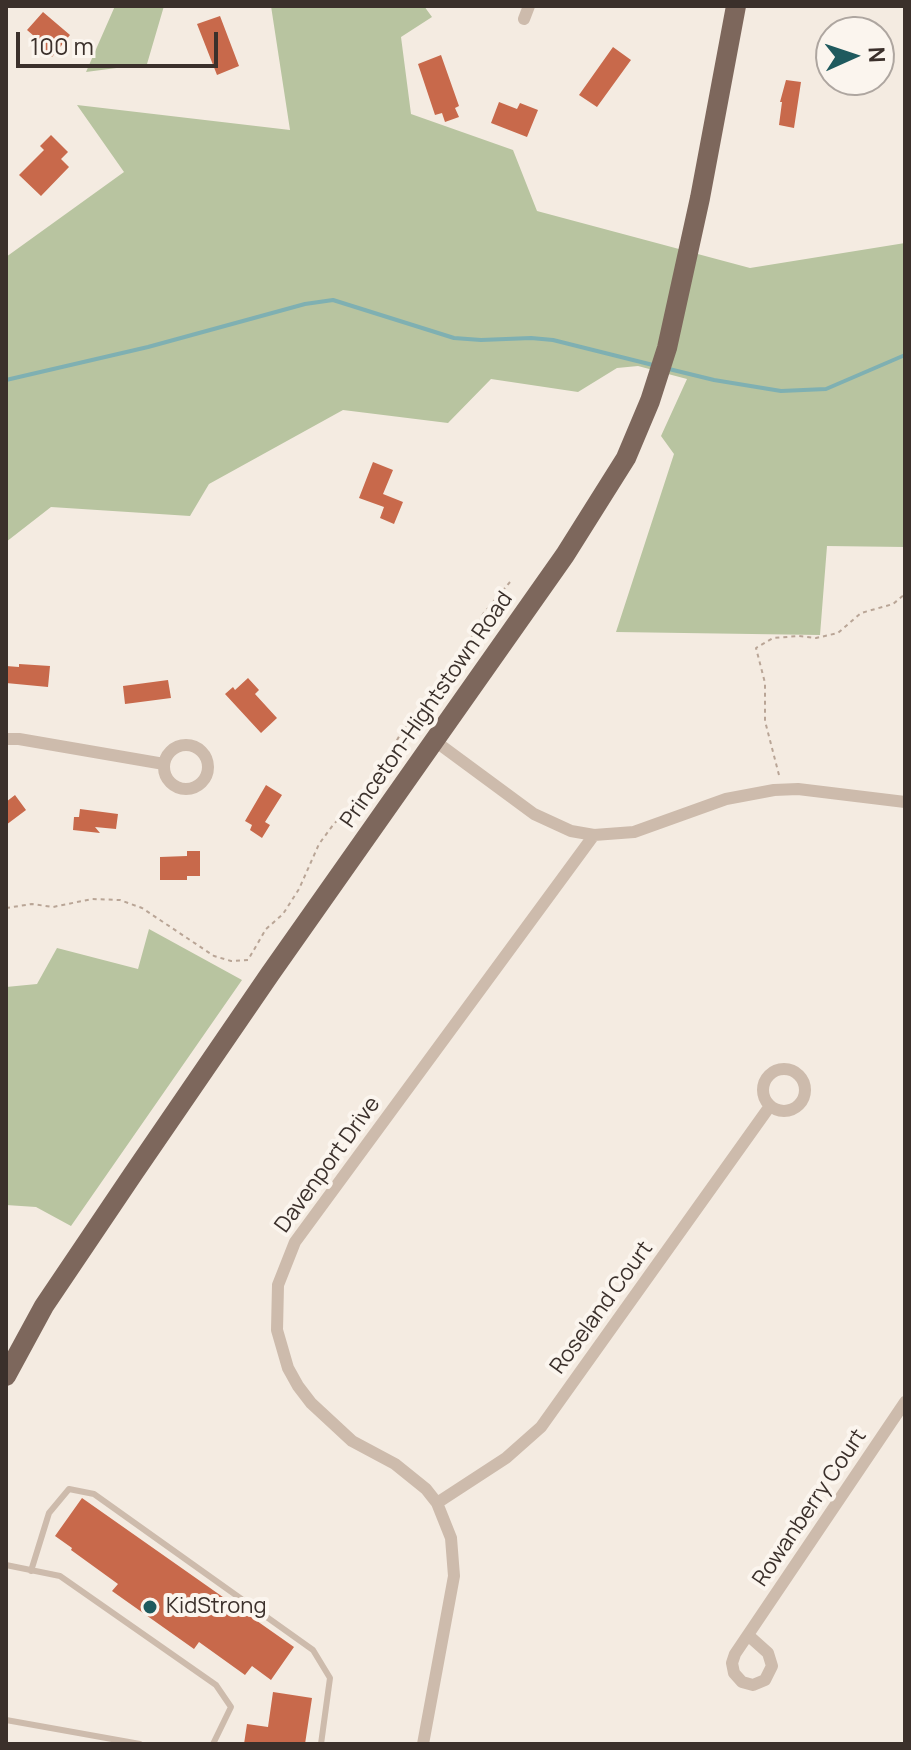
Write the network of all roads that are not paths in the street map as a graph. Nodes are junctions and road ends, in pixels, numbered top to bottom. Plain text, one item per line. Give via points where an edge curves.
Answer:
1 (529, 6) edge
2 (736, 6) edge
3 (524, 19) dead end
4 (6, 739) edge
5 (435, 741) junction
6 (164, 764) dead end
7 (905, 802) edge
8 (594, 835) junction
9 (770, 1106) dead end
10 (7, 1373) edge
11 (905, 1402) edge
12 (437, 1503) junction
13 (6, 1565) edge
14 (31, 1571) junction
15 (749, 1636) dead end
16 (6, 1720) edge
17 (140, 1744) edge
18 (213, 1744) edge
19 (321, 1744) edge
20 (423, 1744) edge

1 - 3 street
2 - 5 main road, Princeton-Hightstown Road via 667,348 626,458
4 - 6 street
5 - 8 street via 534,814
5 - 10 main road, Princeton-Hightstown Road via 124,1187 44,1306
7 - 8 street via 774,790 726,799 634,832
8 - 12 street, Davenport Drive via 295,1242 278,1285 281,1348 298,1386 352,1441 412,1475
9 - 12 street, Roseland Court via 541,1427 506,1458
11 - 15 street, Rowanberry Court
12 - 20 street, Davenport Drive via 451,1538 454,1576
13 - 14 lane
14 - 18 lane via 60,1576 216,1685 231,1707
14 - 19 lane via 49,1513 69,1489 94,1494 313,1650 330,1678
16 - 17 lane

